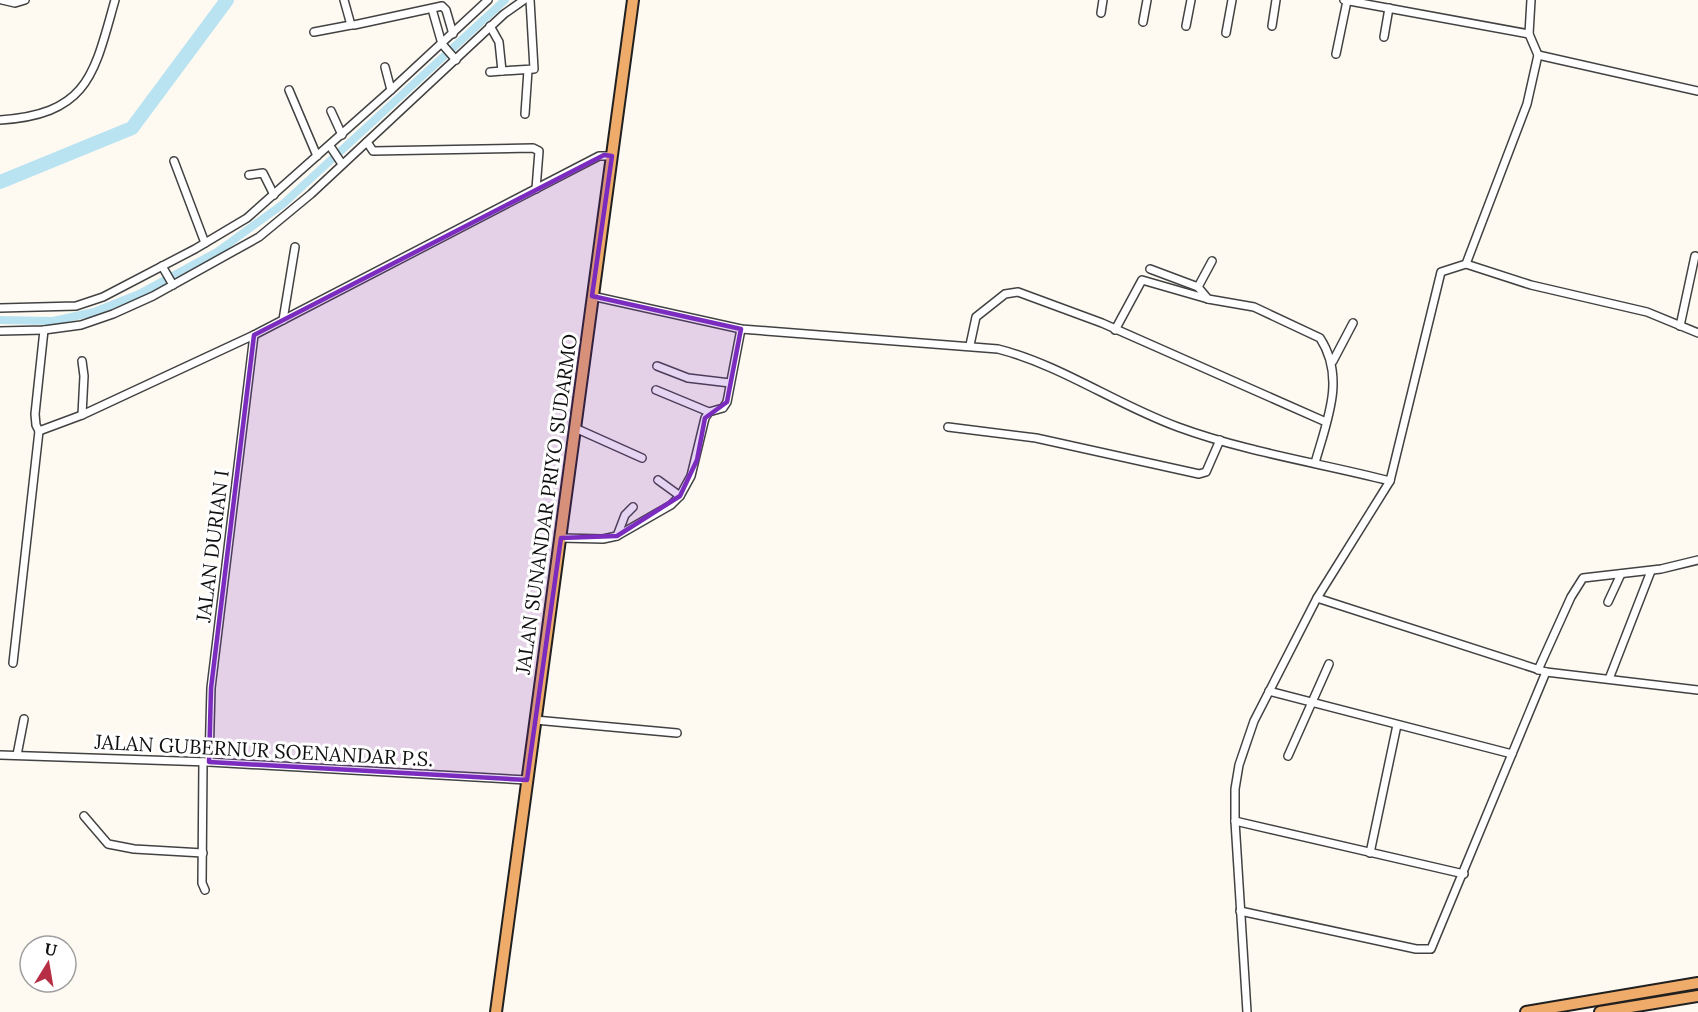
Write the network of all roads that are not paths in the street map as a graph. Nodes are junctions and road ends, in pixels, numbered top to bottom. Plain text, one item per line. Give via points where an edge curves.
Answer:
1 (2, 0) edge
2 (26, 0) edge
3 (115, 0) edge
4 (344, 0) edge
5 (488, 0) edge
6 (523, 0) edge
7 (530, 0) edge
8 (633, 0) edge
9 (1103, 0) edge
10 (1147, 0) edge
11 (1191, 0) edge
12 (1232, 0) edge
13 (1276, 0) edge
14 (1345, 0) edge
15 (1531, 0) edge
16 (1389, 8) junction
17 (432, 9) junction
18 (1101, 13) dead end
19 (1143, 22) dead end
20 (351, 25) junction
21 (490, 26) junction
22 (1186, 26) dead end
23 (1272, 26) dead end
24 (314, 32) dead end
25 (1226, 33) dead end
26 (453, 34) junction
27 (1529, 34) junction
28 (1384, 37) dead end
29 (443, 45) junction
30 (1336, 54) dead end
31 (1538, 55) junction
32 (455, 58) junction
33 (385, 67) dead end
34 (528, 70) junction
35 (502, 71) junction
36 (490, 72) dead end
37 (290, 90) dead end
38 (392, 90) junction
39 (1698, 91) edge
40 (331, 111) dead end
41 (525, 114) dead end
42 (0, 120) edge
43 (342, 135) junction
44 (367, 142) junction
45 (331, 147) junction
46 (317, 156) junction
47 (612, 156) junction
48 (174, 161) dead end
49 (341, 162) junction
50 (249, 176) dead end
51 (536, 189) junction
52 (274, 195) junction
53 (205, 243) junction
54 (295, 246) dead end
55 (1695, 256) dead end
56 (1212, 261) dead end
57 (1466, 264) junction
58 (163, 267) junction
59 (1150, 269) dead end
60 (172, 284) junction
61 (1198, 287) junction
62 (592, 296) junction
63 (1208, 299) junction
64 (0, 308) edge
65 (283, 320) junction
66 (1353, 323) dead end
67 (1680, 326) junction
68 (741, 329) junction
69 (44, 330) junction
70 (1115, 330) junction
71 (0, 331) edge
72 (1698, 333) edge
73 (254, 335) junction
74 (970, 345) junction
75 (1333, 357) junction
76 (82, 362) dead end
77 (657, 366) dead end
78 (730, 383) junction
79 (656, 390) dead end
80 (709, 412) junction
81 (82, 415) junction
82 (1326, 422) junction
83 (948, 427) dead end
84 (575, 428) junction
85 (39, 430) junction
86 (1220, 440) junction
87 (642, 458) dead end
88 (1315, 463) junction
89 (658, 480) dead end
90 (1390, 481) junction
91 (680, 496) junction
92 (633, 507) dead end
93 (617, 536) junction
94 (561, 538) junction
95 (1698, 560) edge
96 (1651, 571) junction
97 (1621, 574) junction
98 (1317, 598) junction
99 (1608, 602) dead end
100 (13, 663) dead end
101 (1329, 664) dead end
102 (1542, 671) junction
103 (1609, 679) junction
104 (1698, 690) edge
105 (1269, 691) junction
106 (1312, 703) junction
107 (24, 719) dead end
108 (535, 720) junction
109 (1397, 725) junction
110 (677, 733) dead end
111 (1512, 754) junction
112 (0, 755) edge
113 (17, 756) junction
114 (1288, 756) dead end
115 (206, 762) junction
116 (527, 780) junction
117 (84, 816) dead end
118 (1235, 820) junction
119 (203, 853) junction
120 (1370, 853) junction
121 (1464, 874) junction
122 (205, 890) dead end
123 (1240, 911) junction
124 (1698, 983) edge
125 (1698, 996) edge
126 (496, 1012) edge
127 (1247, 1012) edge
128 (1526, 1012) edge
129 (1600, 1012) edge

1 - 2 street
3 - 42 street via 91,78 54,110 28,118
4 - 20 street
5 - 26 street
6 - 21 street
7 - 34 street via 535,66
8 - 47 highway, JALAN SUNANDAR PRIYO SUDARMO
9 - 18 street
10 - 19 street
11 - 22 street
12 - 25 street
13 - 23 street
14 - 16 street
14 - 30 street
15 - 27 street
16 - 27 street
16 - 28 street
17 - 20 street
17 - 26 street via 444,7
17 - 29 street
20 - 24 street
21 - 32 street
21 - 35 street via 499,42
26 - 29 street
27 - 31 street
29 - 32 street
29 - 38 street
31 - 39 street
31 - 57 street via 1527,104
32 - 44 street
33 - 38 street
34 - 35 street
34 - 41 street
35 - 36 street
37 - 46 street
38 - 43 street
40 - 43 street
43 - 45 street
44 - 49 street
44 - 51 street via 373,151 533,148 539,152
45 - 46 street
45 - 49 street
46 - 52 street
47 - 51 street via 599,156
47 - 62 highway, JALAN SUNANDAR PRIYO SUDARMO
48 - 53 street
49 - 60 street via 259,237
50 - 52 street via 263,173
51 - 65 street
52 - 53 street via 247,218
53 - 58 street
54 - 65 street
55 - 67 street
56 - 61 street
57 - 67 street via 1531,285 1647,312
57 - 90 street via 1441,272
58 - 60 street
58 - 64 street via 76,306
59 - 61 street
60 - 69 street via 113,314 81,325
61 - 63 street
62 - 68 street
62 - 84 highway, JALAN SUNANDAR PRIYO SUDARMO
63 - 70 street via 1143,280
63 - 75 street via 1254,307 1314,333
65 - 73 street
66 - 75 street
67 - 72 street
68 - 74 street
68 - 78 street
69 - 71 street
69 - 85 street via 35,414
70 - 74 street via 1011,292 976,317
70 - 82 street
73 - 81 street
73 - 115 street, JALAN DURIAN I via 211,688
74 - 86 street via 1029,358 1140,412
75 - 82 street via 1334,386
76 - 81 street
77 - 78 street via 688,378
78 - 80 street via 726,405
79 - 80 street
80 - 91 street via 691,476
81 - 85 street
82 - 88 street
83 - 86 street via 1036,438 1199,474 1206,472
84 - 87 street
84 - 94 highway, JALAN SUNANDAR PRIYO SUDARMO
85 - 100 street
86 - 88 street
88 - 90 street
89 - 91 street
90 - 98 street
91 - 93 street
92 - 93 street via 625,515
93 - 94 street
94 - 108 highway, JALAN SUNANDAR PRIYO SUDARMO
95 - 96 street
96 - 97 street
96 - 103 street
97 - 99 street
97 - 102 street via 1583,578
98 - 102 street
98 - 105 street
101 - 106 street
102 - 103 street
102 - 111 street
103 - 104 street
105 - 106 street
105 - 118 street via 1239,765
106 - 109 street
106 - 114 street
107 - 113 street
108 - 110 street
108 - 116 highway, JALAN SUNANDAR PRIYO SUDARMO
109 - 111 street
109 - 120 street
111 - 121 street
112 - 113 street, JALAN GUBERNUR SOENANDAR P.S.
113 - 115 street, JALAN GUBERNUR SOENANDAR P.S.
115 - 116 street, JALAN GUBERNUR SOENANDAR P.S.
115 - 119 street, JALAN DURIAN I
116 - 126 highway, JALAN SUNANDAR PRIYO SUDARMO
117 - 119 street via 108,844
118 - 120 street
118 - 123 street
119 - 122 street, JALAN DURIAN I
120 - 121 street
121 - 123 street via 1434,947 1426,950
123 - 127 street
124 - 128 highway
125 - 129 highway

